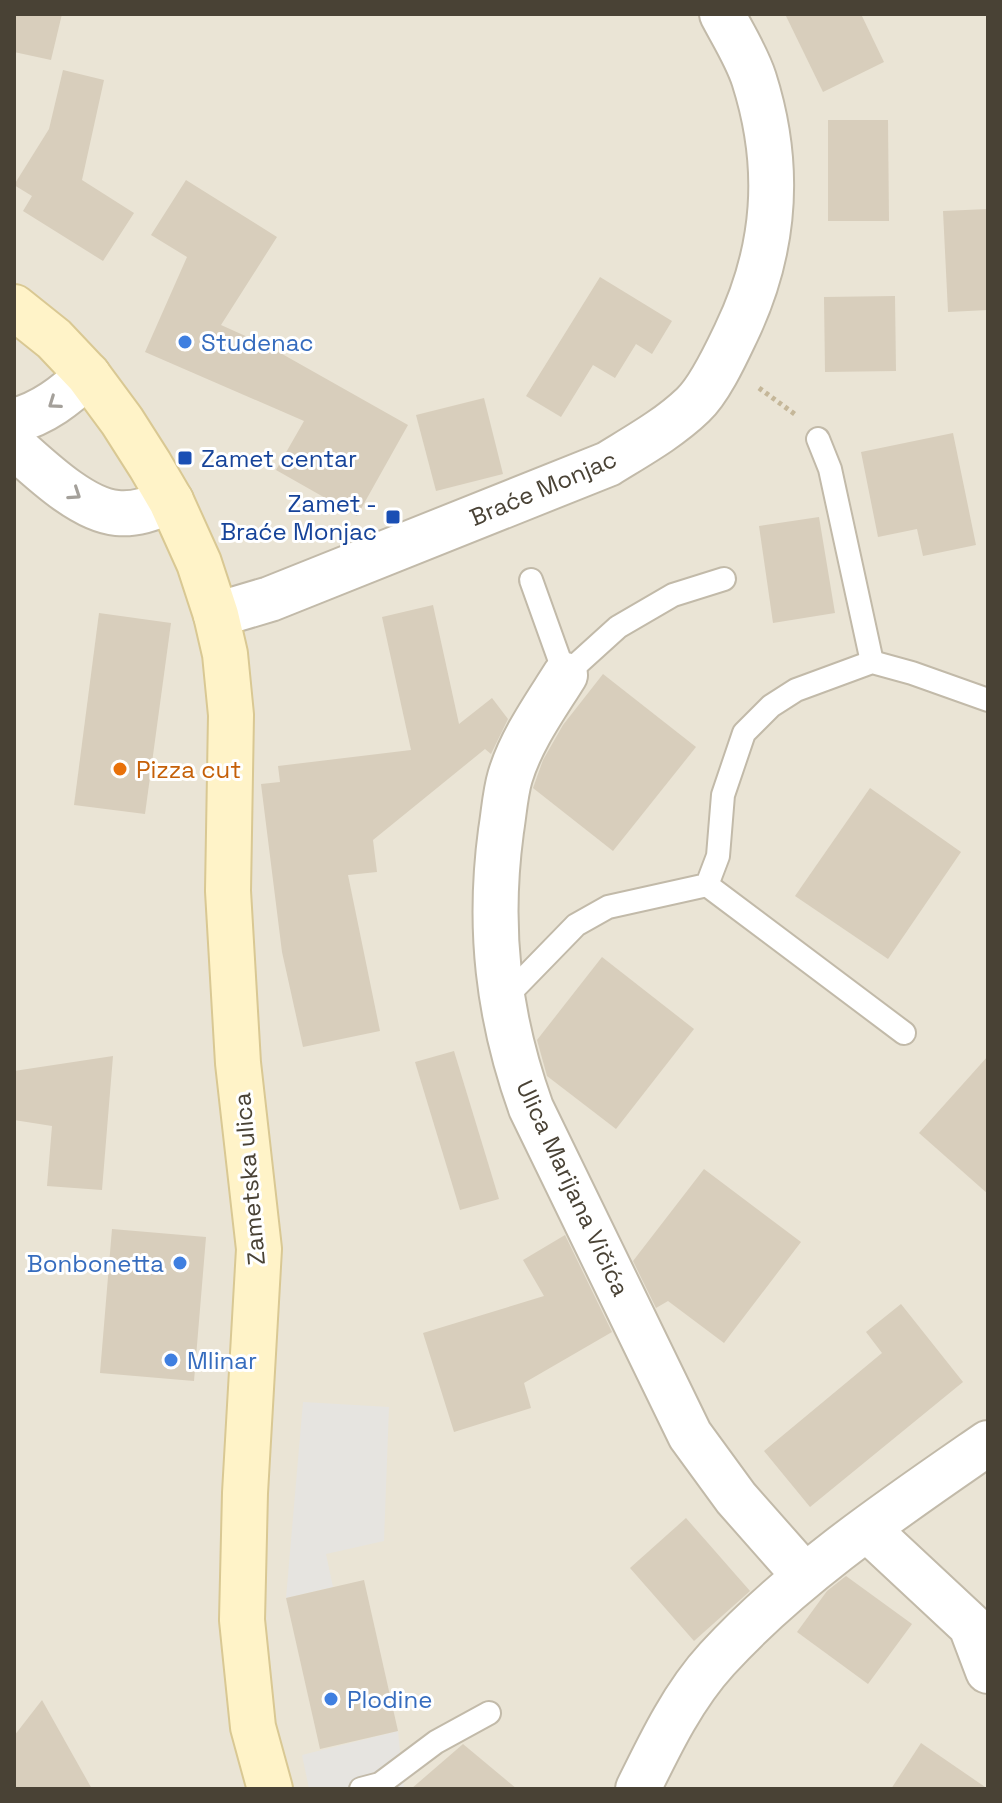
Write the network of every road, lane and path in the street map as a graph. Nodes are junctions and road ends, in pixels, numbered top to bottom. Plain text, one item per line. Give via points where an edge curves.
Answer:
1 (722, 14) edge
2 (14, 307) edge
3 (88, 375) junction
4 (755, 384) dead end
5 (14, 421) edge
6 (818, 439) joint
7 (14, 446) edge
8 (171, 501) junction
9 (724, 579) dead end
10 (531, 580) dead end
11 (216, 615) junction
12 (872, 662) junction
13 (565, 675) junction
14 (988, 700) edge
15 (707, 885) junction
16 (502, 1001) junction
17 (904, 1033) dead end
18 (988, 1443) edge
19 (868, 1530) junction
20 (804, 1575) junction
21 (988, 1671) edge
22 (489, 1713) dead end
23 (270, 1789) edge
24 (361, 1789) edge
25 (638, 1789) edge

1 - 11 street, Braće Monjac via 754,77 770,144 772,207 762,267 745,313 695,404 608,464 270,599
2 - 3 main road, Zametska ulica
3 -> 5 street via 55,403
3 - 8 main road, Zametska ulica
4 - 6 path
6 - 12 lane via 830,469
7 -> 8 street via 86,502 115,514 142,512
8 - 11 main road, Zametska ulica
9 - 13 lane via 673,595 618,627
10 - 13 lane
11 - 23 main road, Zametska ulica via 229,685 228,891 238,1063 259,1249 242,1620 253,1727
12 - 14 lane
12 - 15 lane via 796,690 744,733 723,795 718,856
13 - 16 street, Ulica Marijana Vičića via 531,729 510,776 495,879
15 - 16 lane via 608,907 576,925
15 - 17 lane
16 - 20 street, Ulica Marijana Vičića via 513,1058 531,1108 690,1435 736,1498
18 - 19 street
19 - 20 street
19 - 21 street via 971,1626
20 - 25 street via 715,1661 666,1730
22 - 24 lane via 436,1742 380,1784

